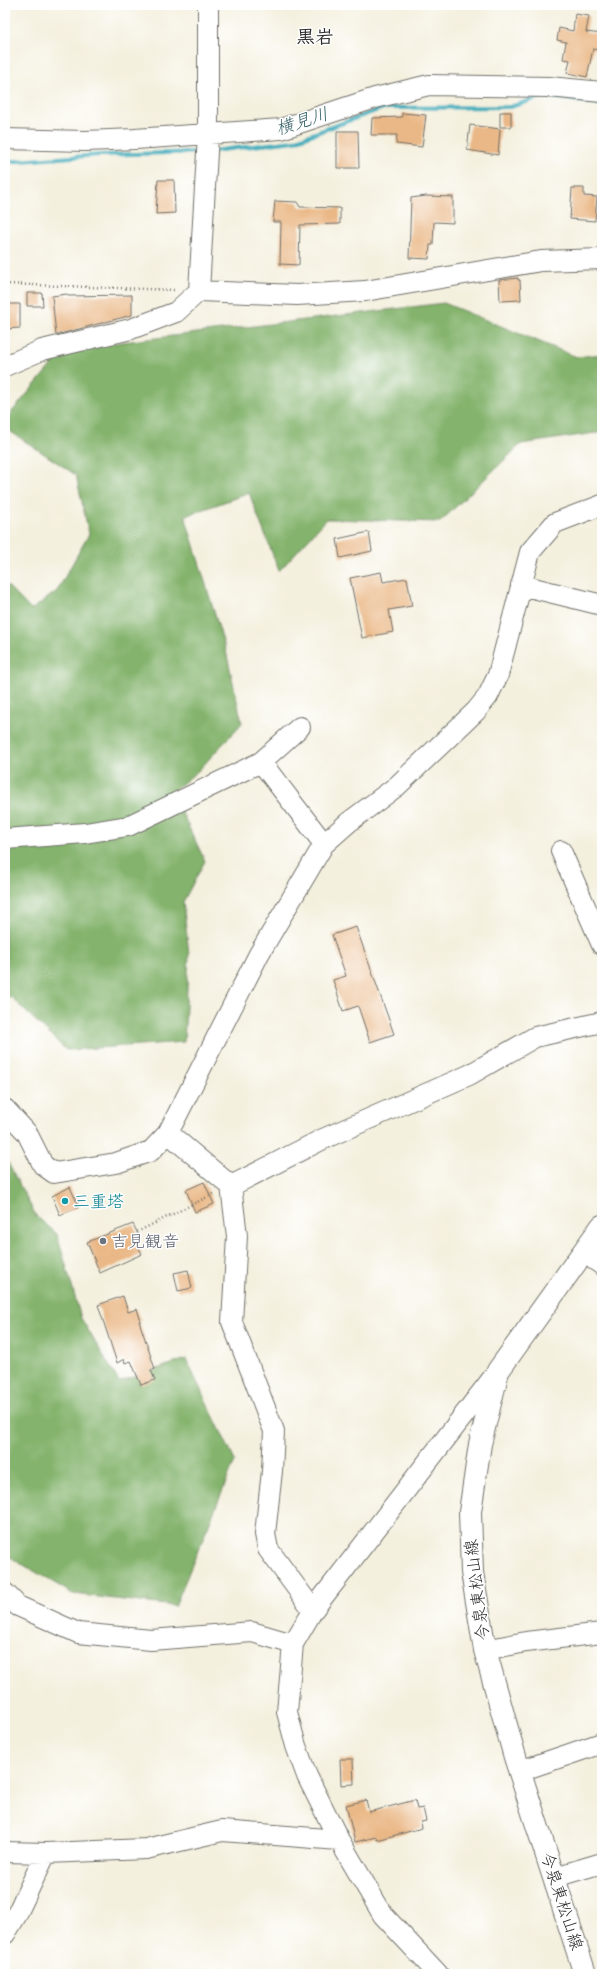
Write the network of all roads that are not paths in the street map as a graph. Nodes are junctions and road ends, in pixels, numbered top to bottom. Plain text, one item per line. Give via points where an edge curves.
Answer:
1 (208, 5) edge
2 (602, 92) edge
3 (208, 135) junction
4 (5, 140) edge
5 (602, 259) edge
6 (199, 291) junction
7 (5, 366) edge
8 (601, 508) edge
9 (521, 585) junction
10 (602, 605) edge
11 (300, 727) dead end
12 (261, 762) junction
13 (5, 840) edge
14 (324, 844) junction
15 (561, 851) dead end
16 (602, 945) edge
17 (602, 1022) edge
18 (5, 1109) edge
19 (168, 1133) junction
20 (231, 1186) junction
21 (602, 1226) edge
22 (584, 1252) junction
23 (602, 1265) edge
24 (498, 1371) junction
25 (5, 1593) edge
26 (313, 1610) junction
27 (602, 1634) edge
28 (293, 1644) junction
29 (484, 1650) junction
30 (602, 1743) edge
31 (520, 1771) junction
32 (339, 1840) junction
33 (5, 1852) edge
34 (46, 1853) junction
35 (602, 1863) edge
36 (555, 1878) junction
37 (5, 1934) edge
38 (438, 1974) edge
39 (585, 1974) edge

1 - 3 street
2 - 3 street via 549,86 429,85 375,98 281,129
3 - 4 street via 85,141
3 - 6 street
5 - 6 street via 541,260 365,291 297,295
6 - 7 street via 176,312 131,329 42,350
8 - 9 street via 554,523 530,552
9 - 10 street
9 - 14 street via 498,675 488,696 476,711 397,786
11 - 12 street
12 - 13 street via 128,826 85,833
12 - 14 street
14 - 19 street via 259,954
15 - 16 street
17 - 20 street via 535,1037 469,1075 323,1139
18 - 19 street via 27,1133 43,1164 54,1173 116,1163 151,1151
19 - 20 street
20 - 26 street via 237,1236 232,1322 274,1431 265,1534 268,1549
21 - 22 main road, 今泉東松山線
22 - 23 street
22 - 24 main road, 今泉東松山線
24 - 26 street
24 - 29 main road, 今泉東松山線 via 480,1444 470,1512 472,1572
25 - 28 street via 18,1606 78,1633 151,1640 252,1632
26 - 28 street
27 - 29 street via 526,1642
28 - 32 street via 287,1712 306,1776
29 - 31 main road, 今泉東松山線
30 - 31 street
31 - 36 main road, 今泉東松山線
32 - 34 street via 222,1831 146,1849
32 - 38 street via 383,1915
33 - 34 street
34 - 37 street
35 - 36 street
36 - 39 main road, 今泉東松山線

